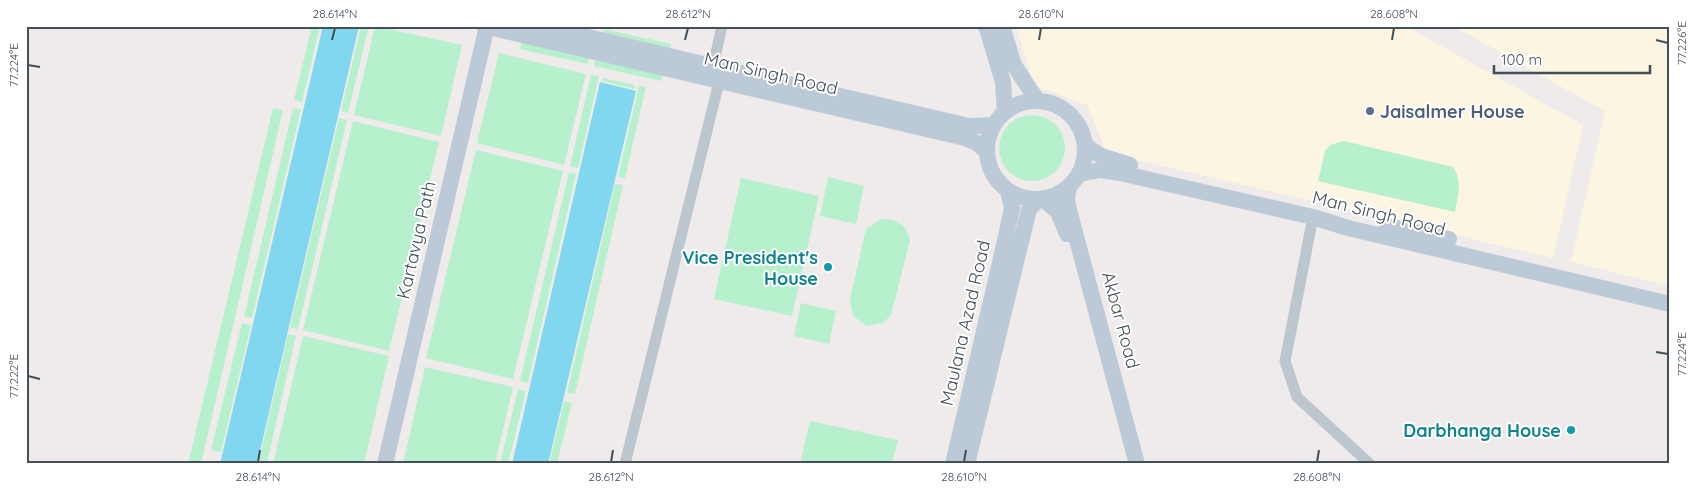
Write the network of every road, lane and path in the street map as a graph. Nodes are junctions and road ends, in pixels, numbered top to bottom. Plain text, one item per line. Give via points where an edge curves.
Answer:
1 (486, 26) edge
2 (541, 26) edge
3 (722, 26) edge
4 (986, 26) edge
5 (1002, 26) edge
6 (713, 66) junction
7 (719, 82) junction
8 (1036, 100) junction
9 (1005, 112) junction
10 (994, 125) junction
11 (1085, 147) junction
12 (987, 152) junction
13 (1074, 180) junction
14 (1008, 191) junction
15 (1041, 199) junction
16 (1313, 217) junction
17 (1670, 295) edge
18 (1670, 304) edge
19 (384, 464) edge
20 (625, 464) edge
21 (952, 464) edge
22 (967, 464) edge
23 (1126, 464) edge
24 (1137, 464) edge
25 (1370, 464) edge

1 - 7 street, Man Singh Road
1 - 19 street, Kartavya Path
2 - 6 street, Man Singh Road
3 - 6 street
4 - 9 street via 1003,82
5 - 8 street via 1014,65
6 - 10 street, Man Singh Road via 969,126
7 - 12 street, Man Singh Road via 965,138
7 - 20 street
8 - 9 street
8 - 11 street via 1064,109 1074,118
9 - 10 street
10 - 12 street via 988,137
11 - 13 street via 1084,159
11 - 17 street, Man Singh Road via 1114,162 1552,263
12 - 14 street via 994,174
13 - 15 street via 1057,194
13 - 16 street, Man Singh Road via 1101,170
13 - 24 street, Akbar Road via 1067,199 1069,210
14 - 15 street via 1023,198
14 - 21 street, Maulana Azad Road via 1012,208
15 - 22 street, Maulana Azad Road via 1029,209
15 - 23 street, Akbar Road via 1058,212 1067,235
16 - 18 street, Man Singh Road
16 - 25 street via 1285,361 1297,397

